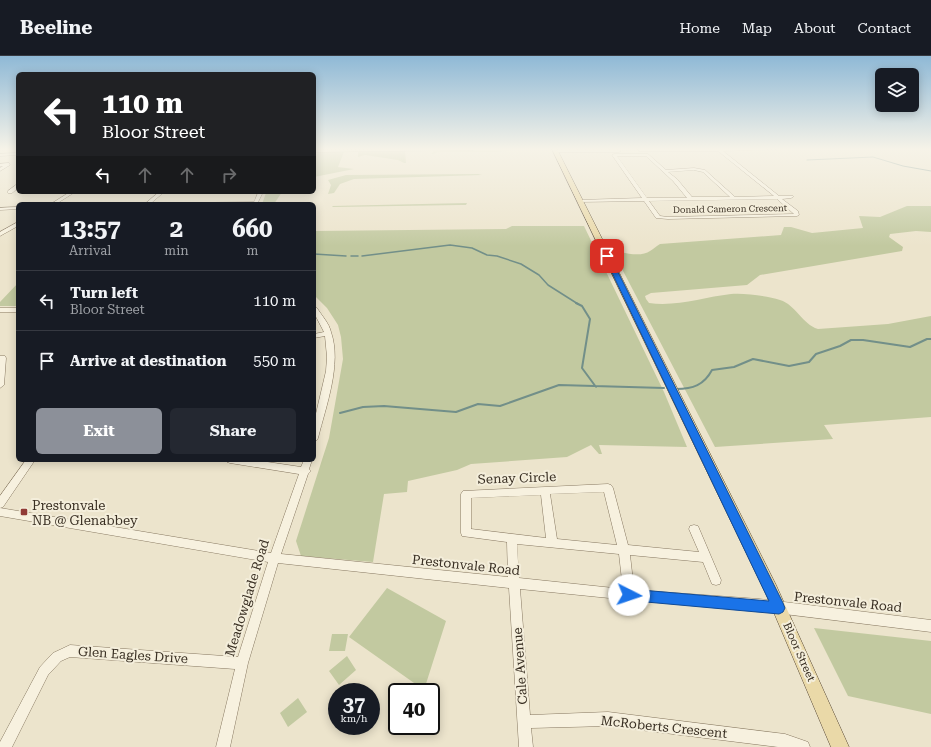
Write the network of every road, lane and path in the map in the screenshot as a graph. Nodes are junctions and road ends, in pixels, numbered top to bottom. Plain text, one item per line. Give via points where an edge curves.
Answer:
1 (570, 181) edge
2 (632, 181) edge
3 (676, 181) edge
4 (716, 181) edge
5 (759, 181) edge
6 (16, 188) edge
7 (10, 192) dead end
8 (70, 194) edge
9 (160, 194) edge
10 (260, 194) dead end
11 (778, 197) junction
12 (791, 197) dead end
13 (691, 198) junction
14 (734, 198) junction
15 (644, 199) junction
16 (580, 201) junction
17 (57, 202) edge
18 (150, 202) edge
19 (256, 202) edge
20 (16, 208) edge
21 (0, 209) edge
22 (16, 225) edge
23 (0, 234) edge
24 (0, 310) edge
25 (16, 310) edge
26 (316, 312) edge
27 (328, 333) junction
28 (316, 336) edge
29 (0, 358) edge
30 (0, 385) edge
31 (316, 429) edge
32 (31, 462) edge
33 (244, 462) edge
34 (308, 462) edge
35 (306, 471) junction
36 (545, 491) junction
37 (0, 504) edge
38 (0, 512) edge
39 (694, 529) dead end
40 (512, 539) junction
41 (552, 543) junction
42 (624, 550) junction
43 (705, 557) junction
44 (274, 558) junction
45 (716, 580) dead end
46 (514, 584) junction
47 (629, 595) junction
48 (779, 608) junction
49 (931, 626) edge
50 (242, 663) junction
51 (524, 722) junction
52 (5, 747) edge
53 (224, 747) edge
54 (526, 747) edge
55 (802, 747) edge
56 (840, 747) edge

1 - 16 main road, Bloor Street
2 - 15 street
3 - 13 street
4 - 14 street
5 - 11 street
6 - 7 street
8 - 17 street
9 - 18 street
10 - 19 street
11 - 12 street
11 - 14 street
11 - 15 street, Donald Cameron Crescent via 797,215 663,218 656,215
13 - 14 street
13 - 15 street
15 - 16 street
16 - 48 main road, Bloor Street
20 - 21 street
22 - 23 street
24 - 25 street
26 - 27 street
27 - 28 street
27 - 31 street via 331,350 329,374
29 - 30 street
32 - 37 street
33 - 35 street
34 - 35 street, Meadowglade Road
35 - 44 street, Meadowglade Road
36 - 40 street, Senay Circle via 466,494 466,533
36 - 41 street
36 - 42 street, Senay Circle via 608,488
38 - 44 street, Prestonvale Road
39 - 43 street
40 - 41 street, Senay Circle
40 - 46 street, Cale Avenue
41 - 42 street, Senay Circle
42 - 43 street
42 - 47 street, Senay Circle
43 - 45 street
44 - 46 street, Prestonvale Road
44 - 50 street, Meadowglade Road
46 - 47 street, Prestonvale Road
46 - 51 street, Cale Avenue
47 - 48 street, Prestonvale Road
48 - 49 street, Prestonvale Road
48 - 56 main road, Bloor Street
50 - 52 street, Glen Eagles Drive via 70,651 57,657 44,671
50 - 53 street, Meadowglade Road
51 - 54 street, Cale Avenue
51 - 55 street, McRoberts Crescent via 608,719 785,741

